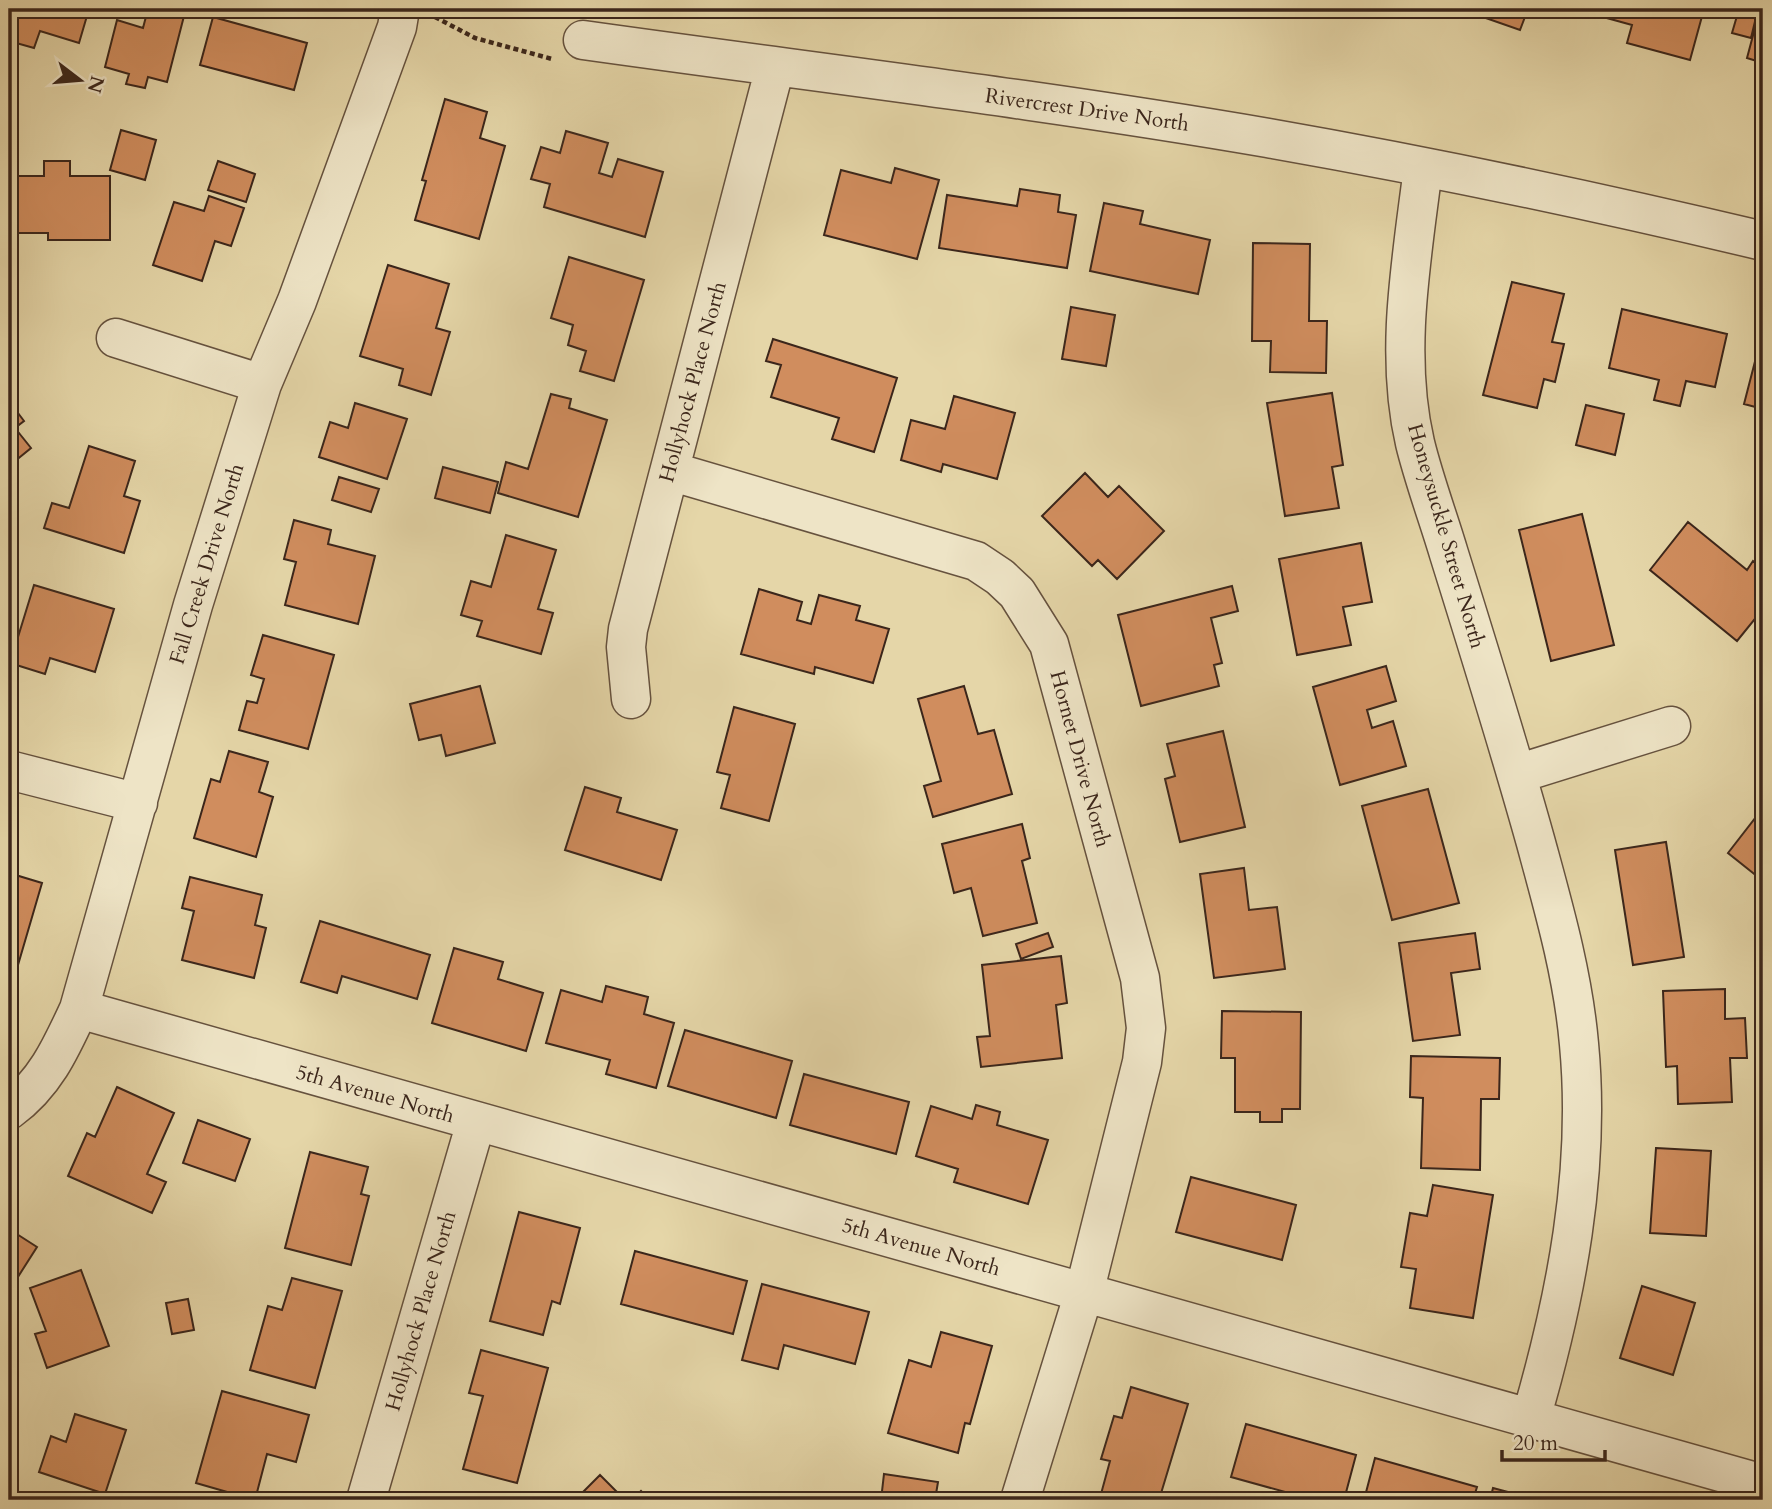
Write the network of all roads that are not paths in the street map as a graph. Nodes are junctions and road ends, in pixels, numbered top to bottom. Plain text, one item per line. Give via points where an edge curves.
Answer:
1 (415, 12) edge
2 (583, 40) road end
3 (775, 67) junction
4 (1423, 168) junction
5 (1763, 241) edge
6 (116, 338) dead end
7 (262, 384) junction
8 (670, 471) junction
9 (631, 699) dead end
10 (1671, 726) dead end
11 (9, 770) edge
12 (1517, 774) junction
13 (138, 803) junction
14 (79, 1009) junction
15 (9, 1110) edge
16 (476, 1122) junction
17 (1084, 1293) junction
18 (1531, 1418) junction
19 (1763, 1485) edge
20 (366, 1500) edge
21 (1020, 1500) edge

1 - 7 street, Fall Creek Drive North via 397,27
2 - 3 street, Rivercrest Drive North
3 - 4 street, Rivercrest Drive North via 1115,114
3 - 8 street, Hollyhock Place North
4 - 5 street, Rivercrest Drive North via 1600,202
4 - 12 street, Honeysuckle Street North via 1406,316 1414,441
6 - 7 street
7 - 13 street, Fall Creek Drive North
8 - 9 street, Hollyhock Place North via 626,639
8 - 17 street, Hornet Drive North via 976,561 1017,593 1049,644 1145,1008 1143,1062
10 - 12 street
11 - 13 street
12 - 18 street, Honeysuckle Street North via 1564,947 1580,1059 1581,1155 1572,1239 1562,1303
13 - 14 street, Fall Creek Drive North
14 - 15 street, Fall Creek Drive North via 53,1064
14 - 16 street, 5th Avenue North
16 - 17 street, 5th Avenue North
16 - 20 street, Hollyhock Place North
17 - 18 street, 5th Avenue North
17 - 21 street, Hornet Drive North
18 - 19 street, 5th Avenue North

